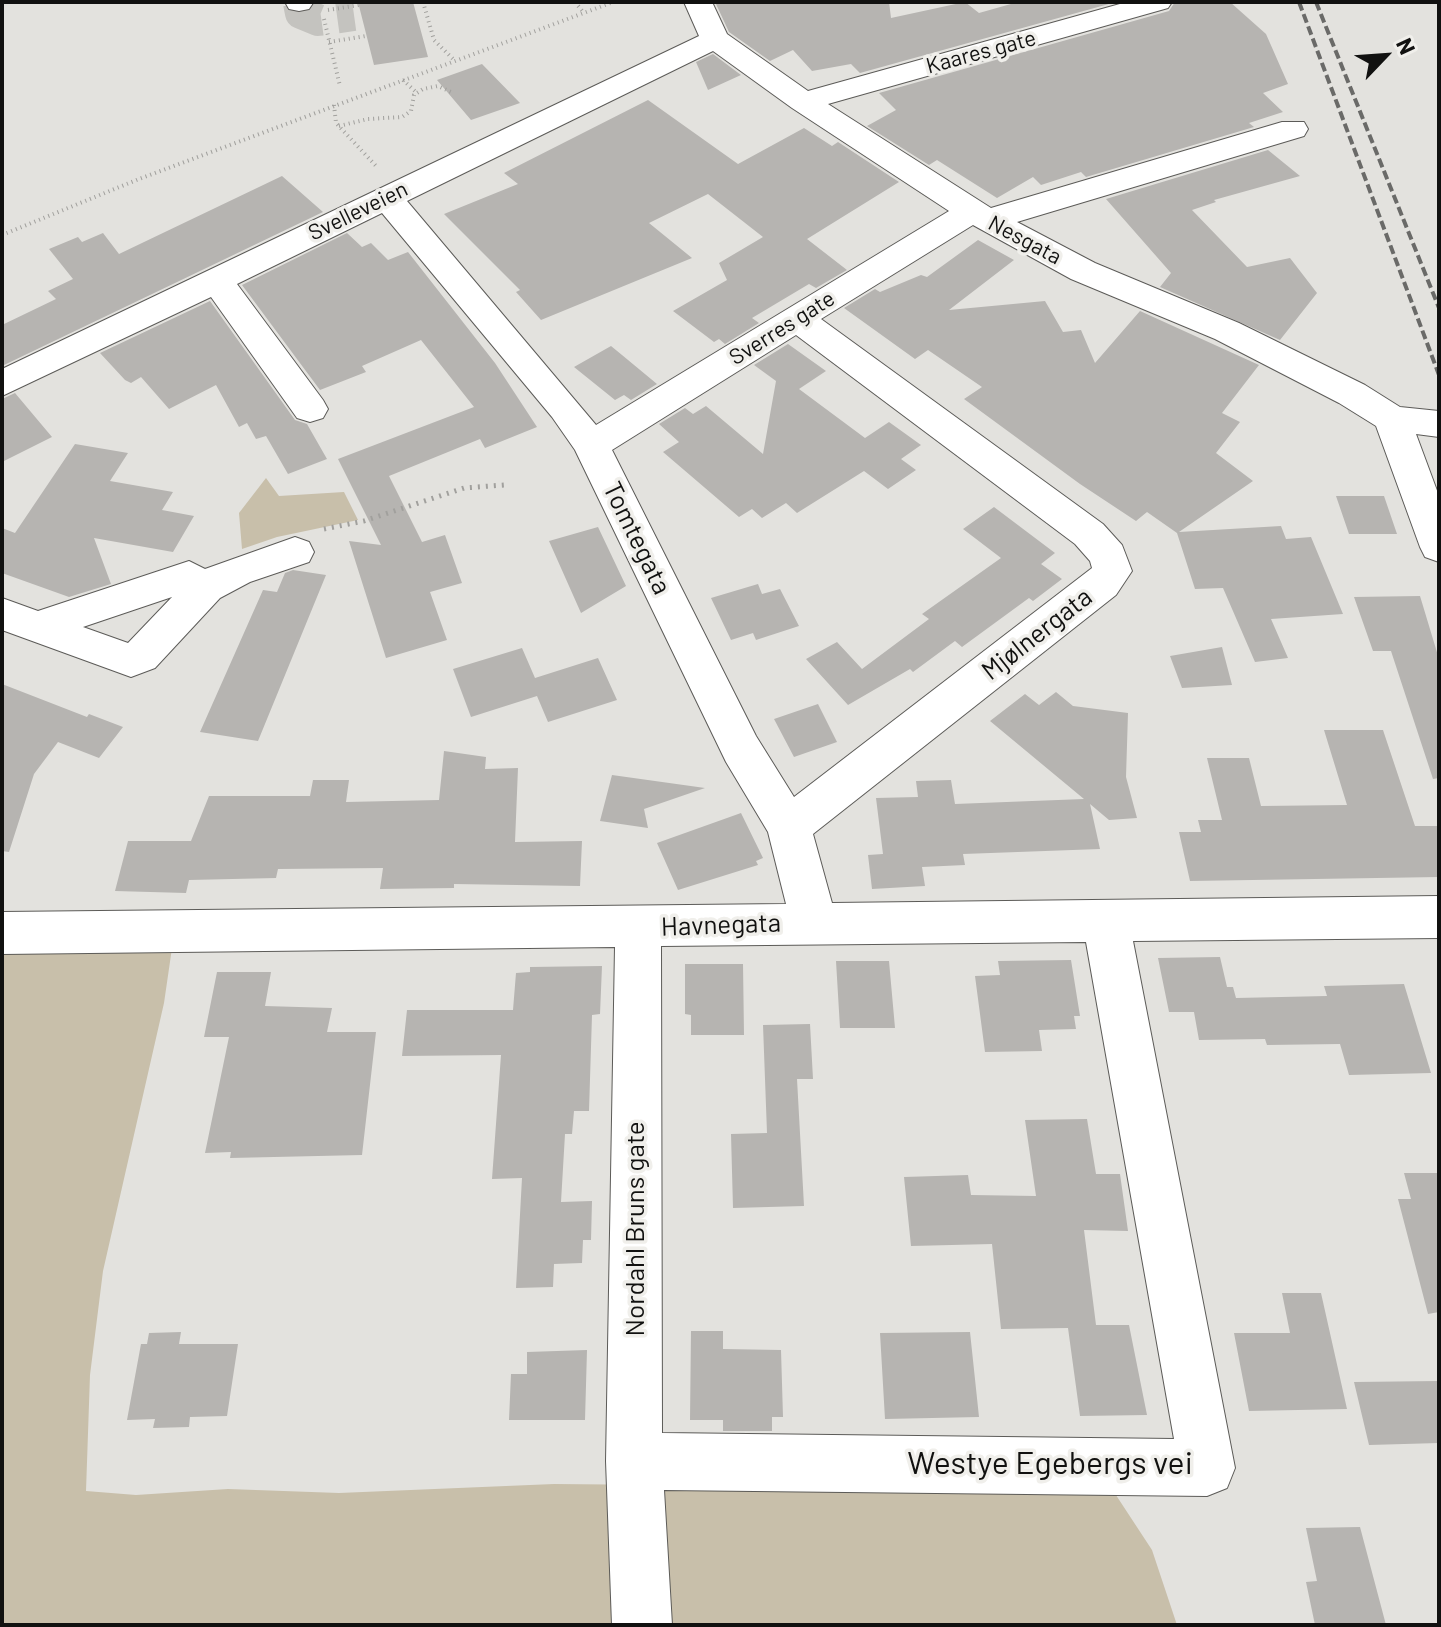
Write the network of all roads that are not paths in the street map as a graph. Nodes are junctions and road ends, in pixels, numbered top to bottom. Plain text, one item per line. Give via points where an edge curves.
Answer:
1 (698, 2) edge
2 (1158, 2) edge
3 (715, 39) junction
4 (803, 102) junction
5 (1293, 129) dead end
6 (397, 192) junction
7 (980, 215) junction
8 (216, 279) junction
9 (797, 319) junction
10 (2, 384) edge
11 (310, 409) dead end
12 (1392, 419) junction
13 (1439, 424) edge
14 (591, 445) junction
15 (308, 541) road end
16 (1439, 547) edge
17 (189, 576) dead end
18 (21, 620) edge
19 (789, 827) junction
20 (1439, 917) edge
21 (814, 922) junction
22 (1106, 922) junction
23 (638, 928) junction
24 (2, 933) edge
25 (634, 1461) junction
26 (642, 1625) edge

1 - 3 street, Nesgata
2 - 4 street, Kaares gate
3 - 4 street, Nesgata
3 - 6 street, Svelleveien
4 - 7 street, Nesgata
5 - 7 street, Sverres gate
6 - 8 street, Svelleveien
6 - 14 street, Tomtegata
7 - 9 street, Sverres gate
7 - 12 street, Nesgata via 1083,271 1227,331
8 - 10 street, Svelleveien
8 - 11 street
9 - 14 street, Sverres gate
9 - 19 street, Mjølnergata via 1089,534 1108,555 1112,571
12 - 13 street
12 - 16 street
14 - 19 street, Tomtegata via 741,749
15 - 18 street via 206,587 137,659 119,659
17 - 18 street
19 - 21 street, Tomtegata
20 - 22 street, Havnegata
21 - 22 street, Havnegata
21 - 23 street, Havnegata
22 - 25 street, Westye Egebergs vei via 1207,1468
23 - 24 street, Havnegata
23 - 25 street, Nordahl Bruns gate
25 - 26 street, Nordahl Bruns gate

